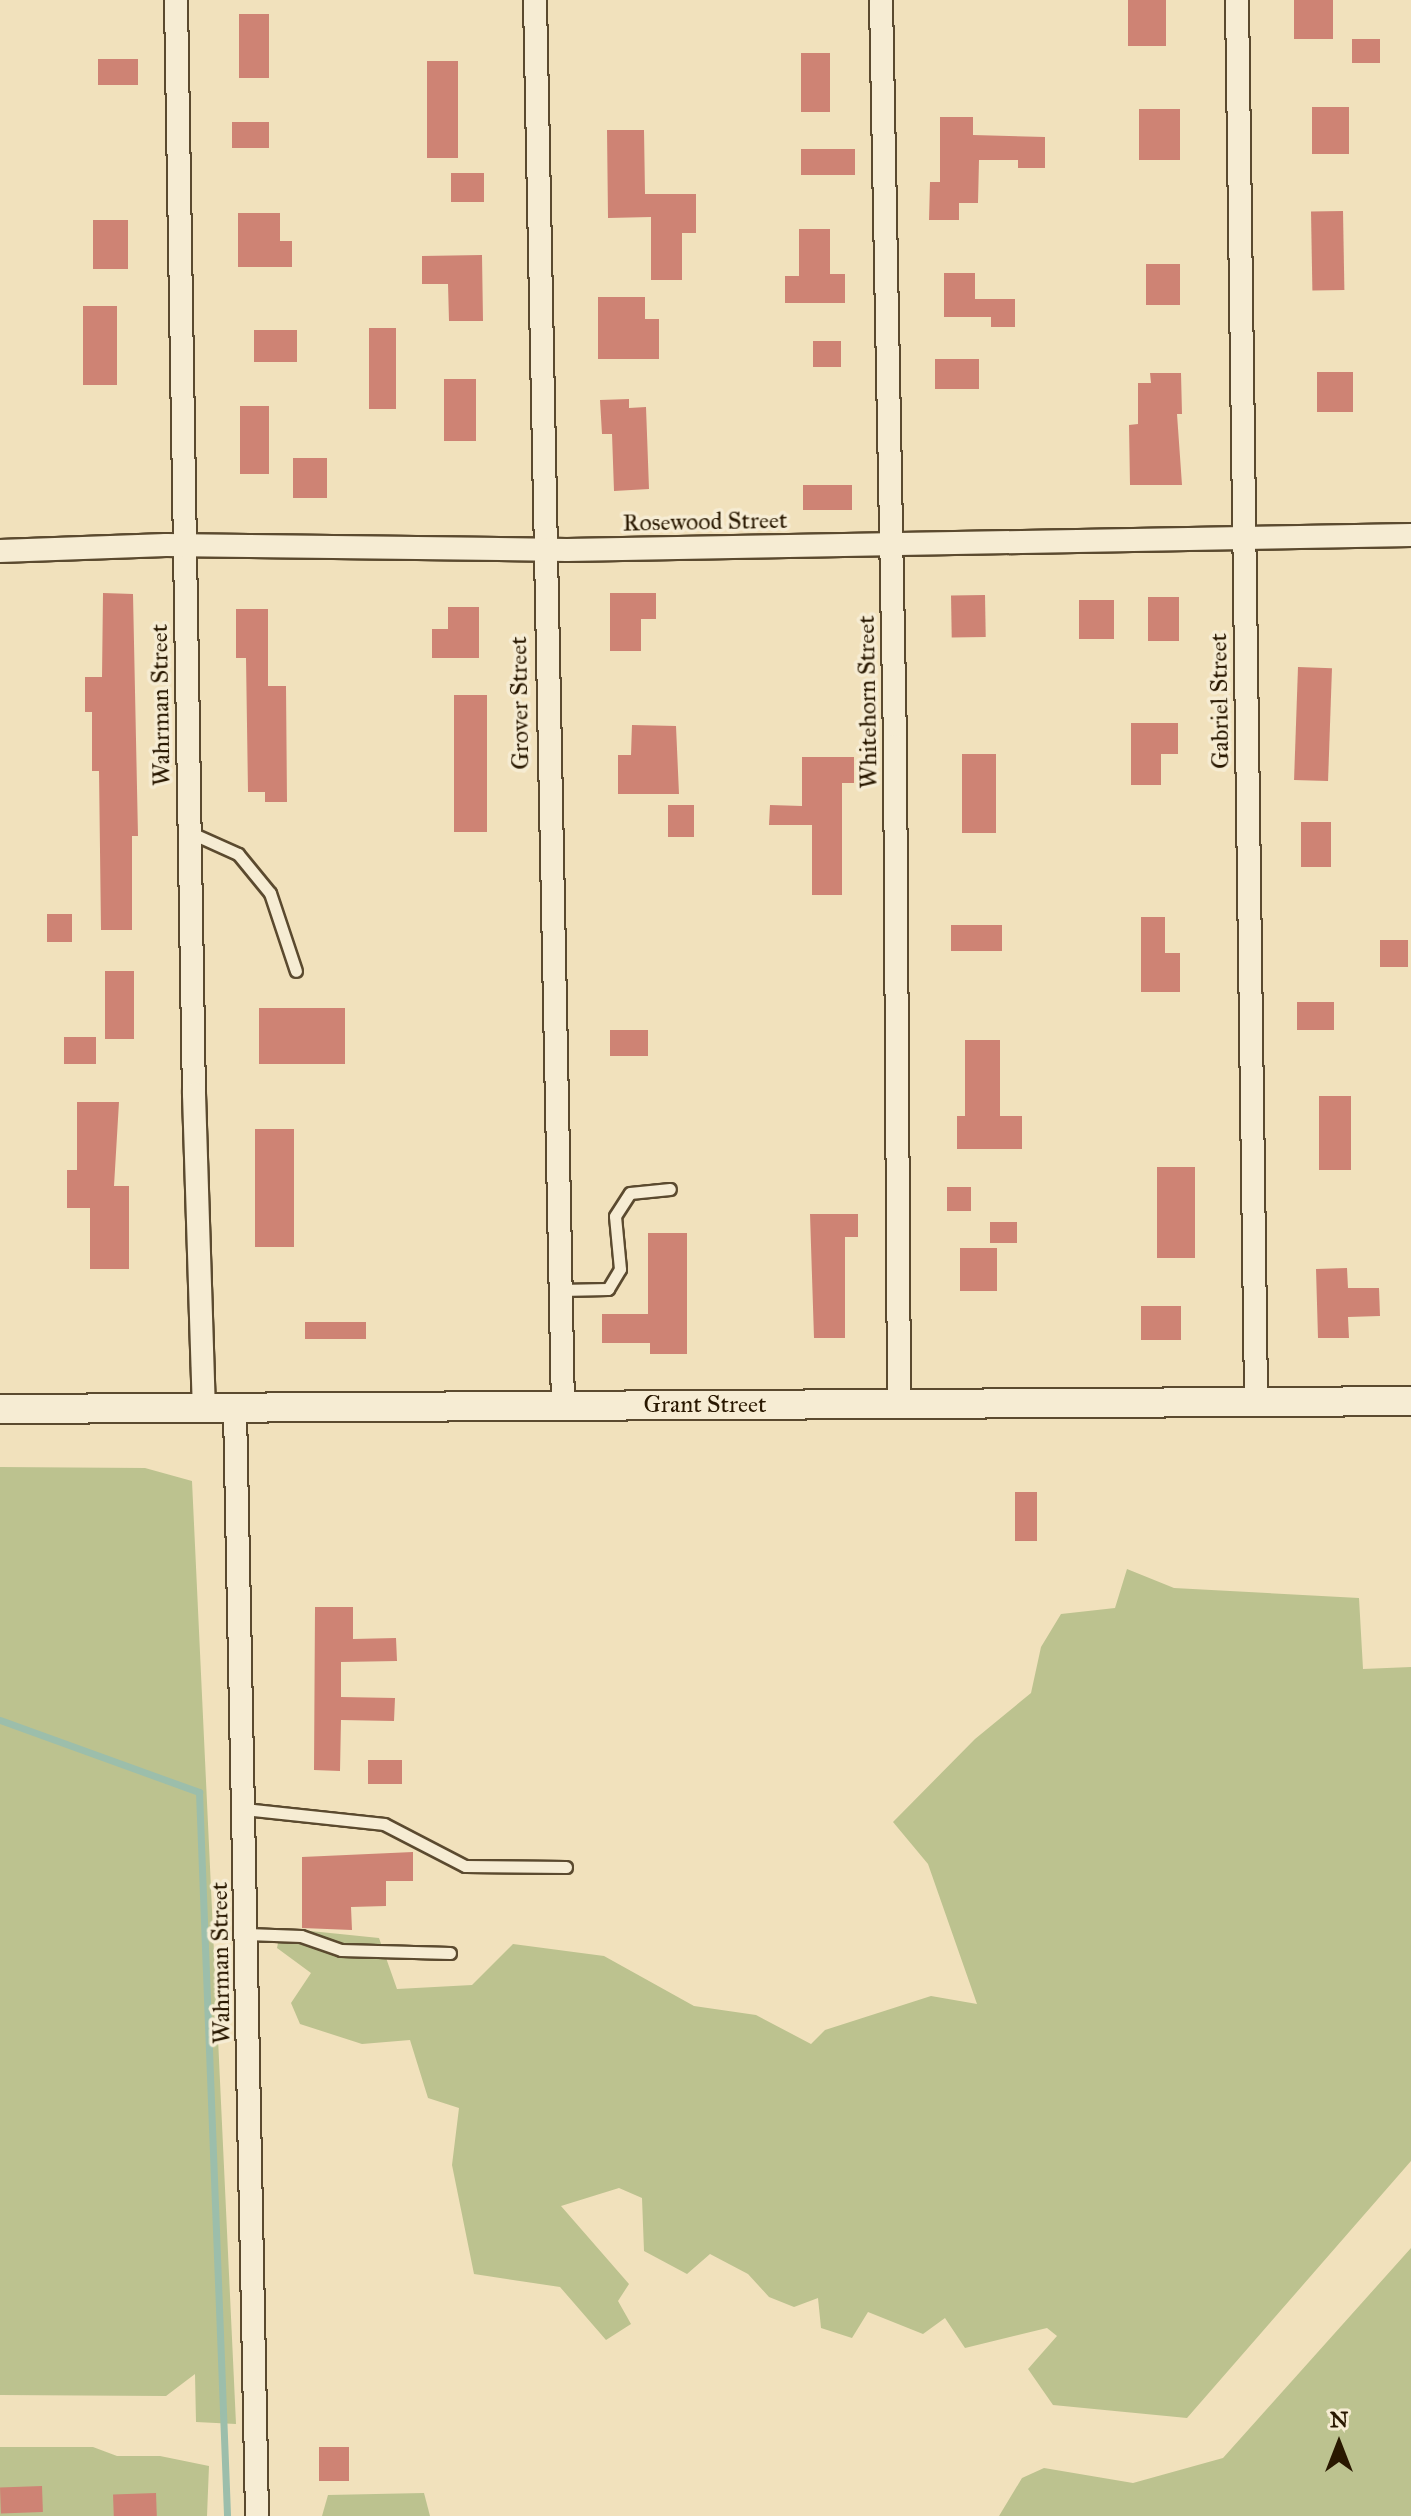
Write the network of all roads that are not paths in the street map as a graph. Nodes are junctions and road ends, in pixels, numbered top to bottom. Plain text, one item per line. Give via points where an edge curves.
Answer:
1 (176, 0) edge
2 (535, 0) edge
3 (881, 0) edge
4 (1237, 0) edge
5 (1411, 535) edge
6 (1244, 538) junction
7 (891, 545) junction
8 (184, 546) junction
9 (543, 549) junction
10 (0, 551) edge
11 (189, 832) junction
12 (296, 971) dead end
13 (670, 1189) dead end
14 (560, 1290) junction
15 (1411, 1401) edge
16 (1256, 1402) junction
17 (899, 1404) junction
18 (563, 1405) junction
19 (0, 1409) edge
20 (204, 1409) junction
21 (235, 1410) junction
22 (244, 1809) junction
23 (566, 1867) dead end
24 (247, 1934) junction
25 (450, 1953) dead end
26 (257, 2516) edge

1 - 8 street, Wahrman Street
2 - 9 street, Grover Street
3 - 7 street, Whitehorn Street
4 - 6 street, Gabriel Street
5 - 6 street, Rosewood Street
6 - 7 street, Rosewood Street
6 - 16 street, Gabriel Street
7 - 9 street, Rosewood Street
7 - 17 street, Whitehorn Street
8 - 9 street, Rosewood Street
8 - 10 street, Rosewood Street
8 - 11 street, Wahrman Street
9 - 14 street, Grover Street
11 - 12 lane via 238,854 270,893
11 - 20 street, Wahrman Street
13 - 14 lane via 630,1193 615,1216 620,1269 608,1289
14 - 18 street, Grover Street
15 - 16 street, Grant Street
16 - 17 street, Grant Street
17 - 18 street, Grant Street
18 - 21 street, Grant Street
19 - 20 street, Grant Street
20 - 21 street, Grant Street
21 - 22 street, Wahrman Street
22 - 23 lane via 384,1824 465,1866
22 - 24 street, Wahrman Street
24 - 25 lane via 301,1936 341,1950
24 - 26 street, Wahrman Street

